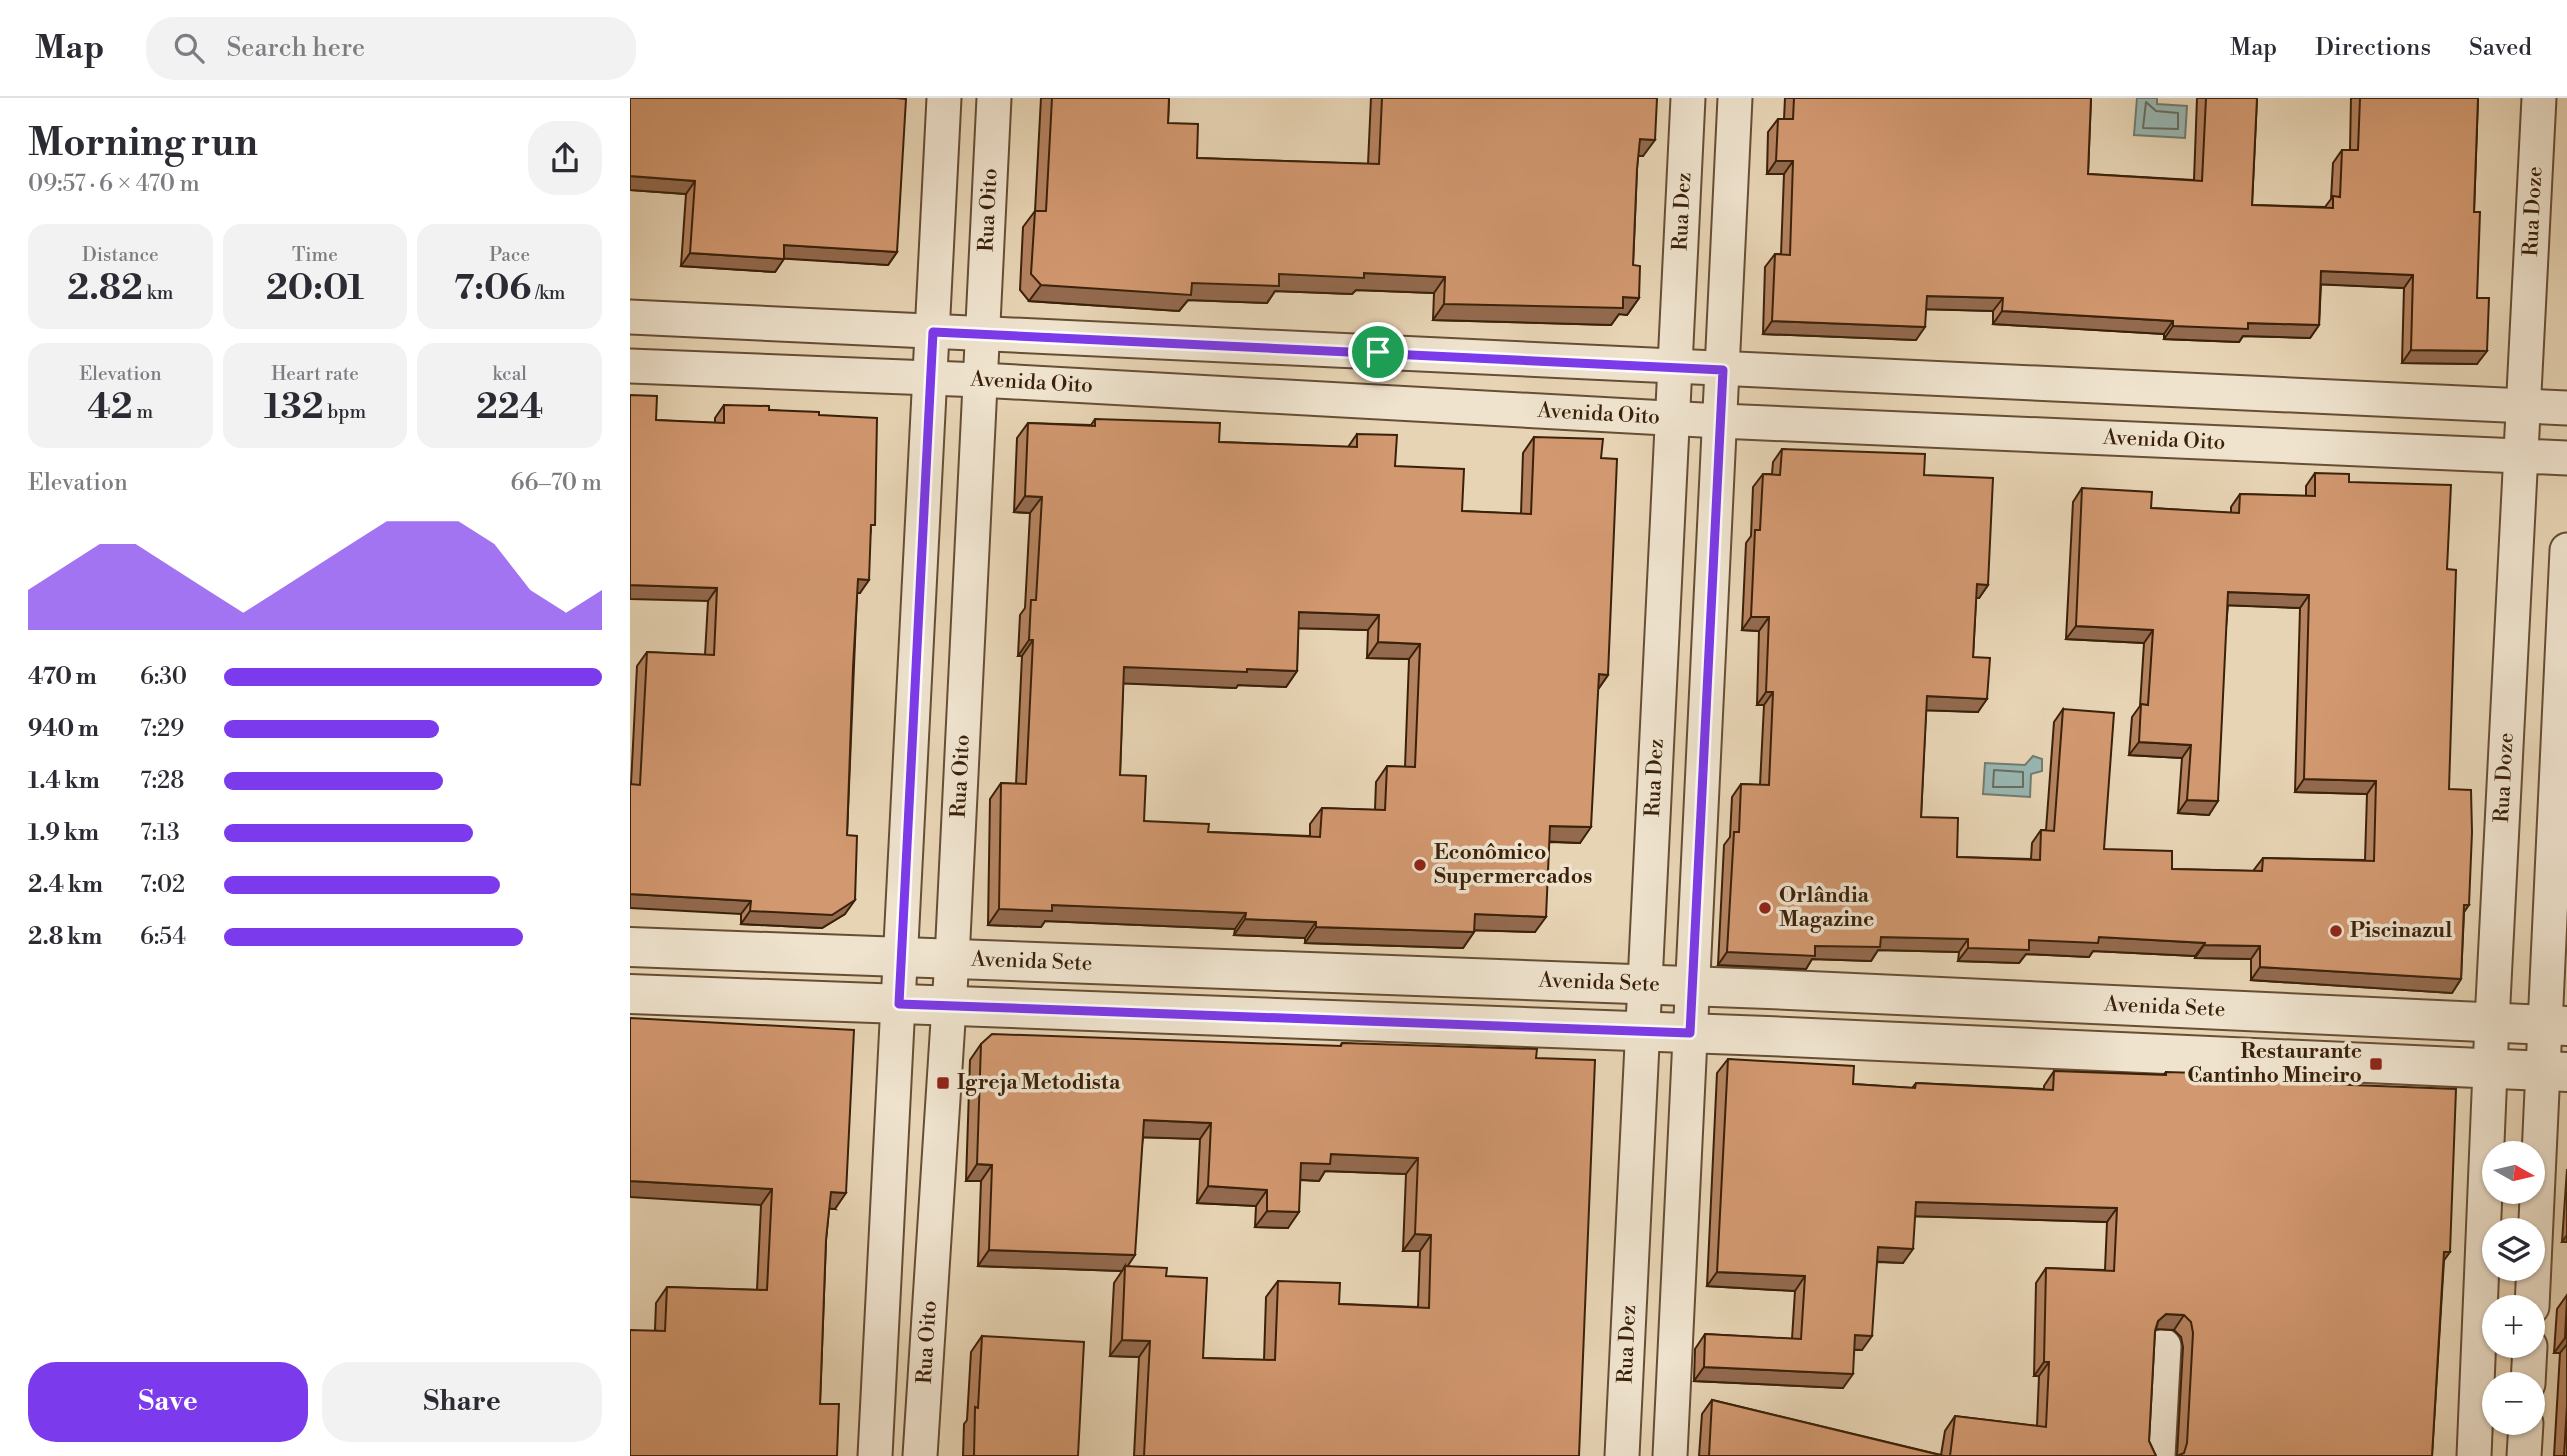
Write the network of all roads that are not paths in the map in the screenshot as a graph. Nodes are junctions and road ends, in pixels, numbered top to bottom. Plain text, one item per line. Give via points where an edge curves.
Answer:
1 (944, 98) edge
2 (994, 98) edge
3 (1688, 98) edge
4 (1735, 98) edge
5 (2539, 98) edge
6 (630, 317) edge
7 (933, 332) junction
8 (982, 333) junction
9 (630, 366) edge
10 (1675, 367) junction
11 (1723, 370) junction
12 (931, 380) junction
13 (980, 380) junction
14 (2524, 407) junction
15 (2567, 408) edge
16 (1673, 417) junction
17 (1720, 421) junction
18 (2521, 456) junction
19 (2567, 458) edge
20 (2567, 550) edge
21 (630, 947) edge
22 (902, 957) junction
23 (952, 959) junction
24 (1643, 984) junction
25 (1694, 986) junction
26 (630, 994) edge
27 (899, 1004) junction
28 (949, 1006) junction
29 (2492, 1022) junction
30 (2556, 1025) edge
31 (1641, 1031) junction
32 (1690, 1033) junction
33 (2490, 1069) junction
34 (2555, 1072) edge
35 (2533, 1295) edge
36 (2164, 1346) dead end
37 (2526, 1435) edge
38 (875, 1456) edge
39 (920, 1456) edge
40 (1622, 1456) edge
41 (1670, 1456) edge
42 (2158, 1456) edge
43 (2474, 1456) edge
44 (2525, 1456) edge

1 - 7 street
2 - 8 street, Rua Oito
3 - 10 street, Rua Dez
4 - 11 street
5 - 14 street, Rua Doze
6 - 7 street
7 - 8 street
7 - 12 street
8 - 10 street
8 - 13 street, Rua Oito
9 - 12 street, Avenida Oito
10 - 11 street
10 - 16 street, Rua Dez
11 - 14 street
11 - 17 street
12 - 13 street, Avenida Oito
12 - 22 street
13 - 16 street, Avenida Oito
13 - 23 street, Rua Oito
14 - 15 street
14 - 18 street, Rua Doze
16 - 17 street, Avenida Oito
16 - 24 street, Rua Dez
17 - 18 street, Avenida Oito
17 - 25 street
18 - 19 street, Avenida Oito
18 - 29 street, Rua Doze
20 - 30 street
21 - 22 street, Avenida Sete
22 - 23 street, Avenida Sete
22 - 27 street
23 - 24 street, Avenida Sete
23 - 28 street, Rua Oito
24 - 25 street, Avenida Sete
24 - 31 street, Rua Dez
25 - 29 street, Avenida Sete
25 - 32 street
26 - 27 street
27 - 28 street
27 - 38 street
28 - 31 street
28 - 39 street, Rua Oito
29 - 30 street, Avenida Sete
29 - 33 street, Rua Doze
30 - 34 street
31 - 32 street
31 - 40 street, Rua Dez
32 - 33 street
32 - 41 street
33 - 34 street
33 - 43 street, Rua Doze
34 - 35 street
36 - 42 street
37 - 44 street

